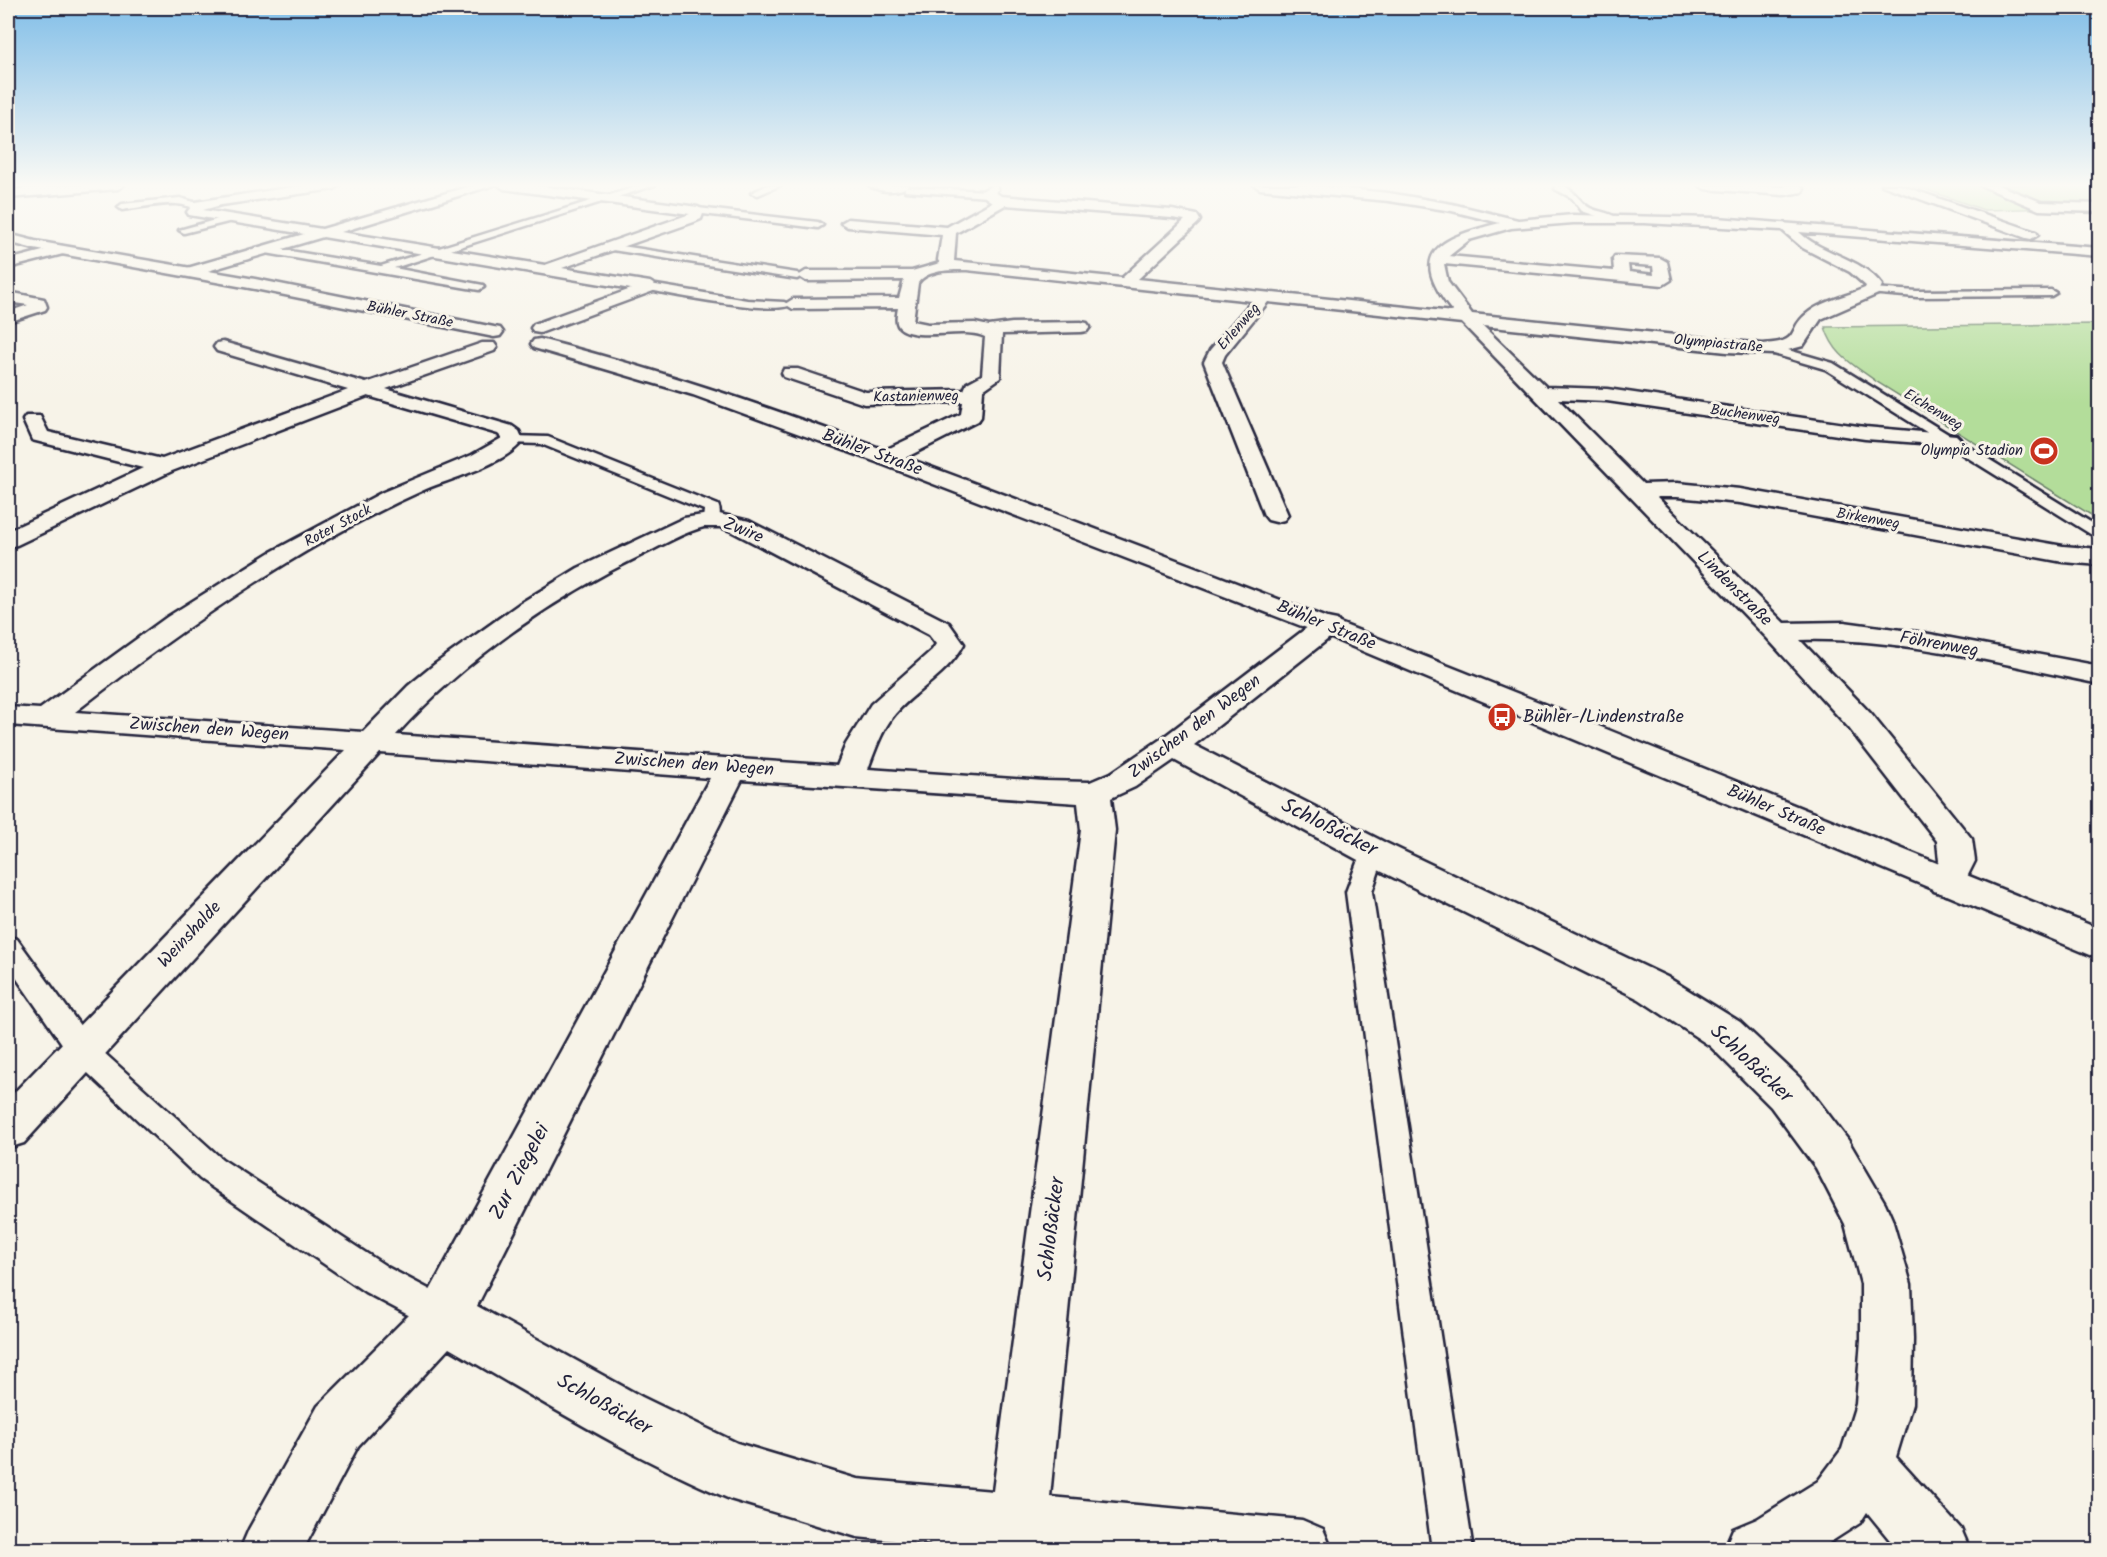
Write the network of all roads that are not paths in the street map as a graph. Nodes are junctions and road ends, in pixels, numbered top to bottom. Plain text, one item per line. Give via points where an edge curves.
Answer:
1 (32, 258) edge
2 (106, 258) edge
3 (239, 258) edge
4 (312, 258) edge
5 (419, 258) edge
6 (482, 258) edge
7 (577, 258) edge
8 (680, 258) edge
9 (945, 258) edge
10 (1152, 258) edge
11 (1831, 258) edge
12 (1437, 259) joint
13 (8, 264) edge
14 (950, 266) junction
15 (546, 268) junction
16 (381, 269) junction
17 (189, 272) junction
18 (801, 276) joint
19 (914, 276) junction
20 (1622, 276) dead end
21 (1126, 282) junction
22 (479, 287) dead end
23 (650, 287) junction
24 (1872, 291) junction
25 (2051, 293) dead end
26 (8, 297) edge
27 (1264, 297) junction
28 (907, 303) junction
29 (788, 304) joint
30 (8, 317) edge
31 (1468, 320) junction
32 (1082, 327) dead end
33 (990, 331) junction
34 (515, 338) junction
35 (223, 347) dead end
36 (1771, 349) junction
37 (791, 373) dead end
38 (368, 389) junction
39 (1542, 393) junction
40 (974, 396) junction
41 (33, 420) dead end
42 (1949, 439) junction
43 (512, 440) junction
44 (887, 458) junction
45 (164, 466) junction
46 (1635, 491) junction
47 (1276, 515) dead end
48 (711, 520) junction
49 (2100, 535) edge
50 (8, 540) edge
51 (2100, 557) edge
52 (1327, 626) junction
53 (1777, 632) junction
54 (2100, 675) edge
55 (8, 716) edge
56 (46, 719) junction
57 (372, 742) junction
58 (1172, 746) junction
59 (731, 769) junction
60 (849, 776) junction
61 (1094, 793) junction
62 (1373, 852) junction
63 (1947, 882) junction
64 (2100, 945) edge
65 (8, 946) edge
66 (81, 1050) junction
67 (8, 1128) edge
68 (444, 1316) junction
69 (1865, 1465) junction
70 (1018, 1523) junction
71 (270, 1550) edge
72 (1302, 1550) edge
73 (1453, 1550) edge
74 (1754, 1550) edge
75 (1940, 1550) edge

1 - 13 street
2 - 17 street, Bühler Straße
3 - 17 street
4 - 16 lane
5 - 16 lane
6 - 15 street
7 - 15 street
8 - 18 lane
9 - 14 street
10 - 21 street
11 - 24 street via 1864,275 1874,285
12 - 20 street
12 - 31 street, Lindenstraße via 1442,285
14 - 19 street
14 - 21 street
15 - 23 street
16 - 22 lane
17 - 34 street, Bühler Straße
18 - 19 street
19 - 28 street
21 - 27 street
23 - 29 lane via 738,302
23 - 34 street
24 - 25 lane
24 - 36 street, Olympiastraße via 1815,315 1795,344
26 - 30 street via 38,302 39,307
27 - 31 street, Erlenweg
27 - 47 street, Erlenweg via 1216,354 1214,362
28 - 29 street
28 - 33 street via 904,321 910,326
31 - 36 street, Olympiastraße
31 - 39 street, Lindenstraße
32 - 33 street
33 - 40 street, Kastanienweg via 994,335 991,378 974,387
34 - 38 street
34 - 44 street, Bühler Straße via 700,391
35 - 38 street
36 - 42 lane, Eichenweg via 1829,366
37 - 40 street, Kastanienweg via 864,398
38 - 43 street via 505,430
38 - 45 street
39 - 42 street, Buchenweg via 1607,395 1865,433
39 - 46 street, Lindenstraße
40 - 44 street, Kastanienweg via 971,417
41 - 45 street via 39,436
42 - 49 lane, Eichenweg
43 - 48 lane via 543,440 712,508
43 - 56 street, Roter Stock via 363,512 265,566 182,619
44 - 52 street, Bühler Straße
45 - 50 street
46 - 51 street, Birkenweg via 1740,496 2052,552
46 - 53 street, Lindenstraße
48 - 57 street, Zwire via 687,525 624,553 518,615 419,692
48 - 60 street, Zwire via 740,526 918,618 939,629 950,644 944,655 882,710
52 - 58 street, Zwischen den Wegen
52 - 63 street, Bühler Straße
53 - 54 street, Föhrenweg via 1844,630 1924,641
53 - 63 street, Lindenstraße via 1860,721 1954,839 1957,861
55 - 56 street, Zwischen den Wegen
56 - 57 street, Zwischen den Wegen
57 - 59 street, Zwischen den Wegen
57 - 66 street, Weinshalde
58 - 61 street, Zwischen den Wegen via 1123,780
58 - 62 street, Schloßäcker
59 - 60 street, Zwischen den Wegen
59 - 68 street, Zur Ziegelei
60 - 61 street, Zwischen den Wegen
61 - 70 street, Schloßäcker via 1098,830
62 - 69 street, Schloßäcker via 1653,988 1725,1034 1787,1094 1832,1154 1868,1219 1886,1284 1884,1404
62 - 73 lane via 1359,892
63 - 64 street, Bühler Straße
65 - 66 lane
66 - 67 street, Weinshalde
66 - 68 lane via 211,1169 377,1280
68 - 70 street, Schloßäcker via 622,1417 730,1470 856,1508
68 - 71 street, Zur Ziegelei via 338,1426
69 - 74 street, Schloßäcker via 1839,1502 1772,1544
69 - 75 street
70 - 72 street, Schloßäcker

